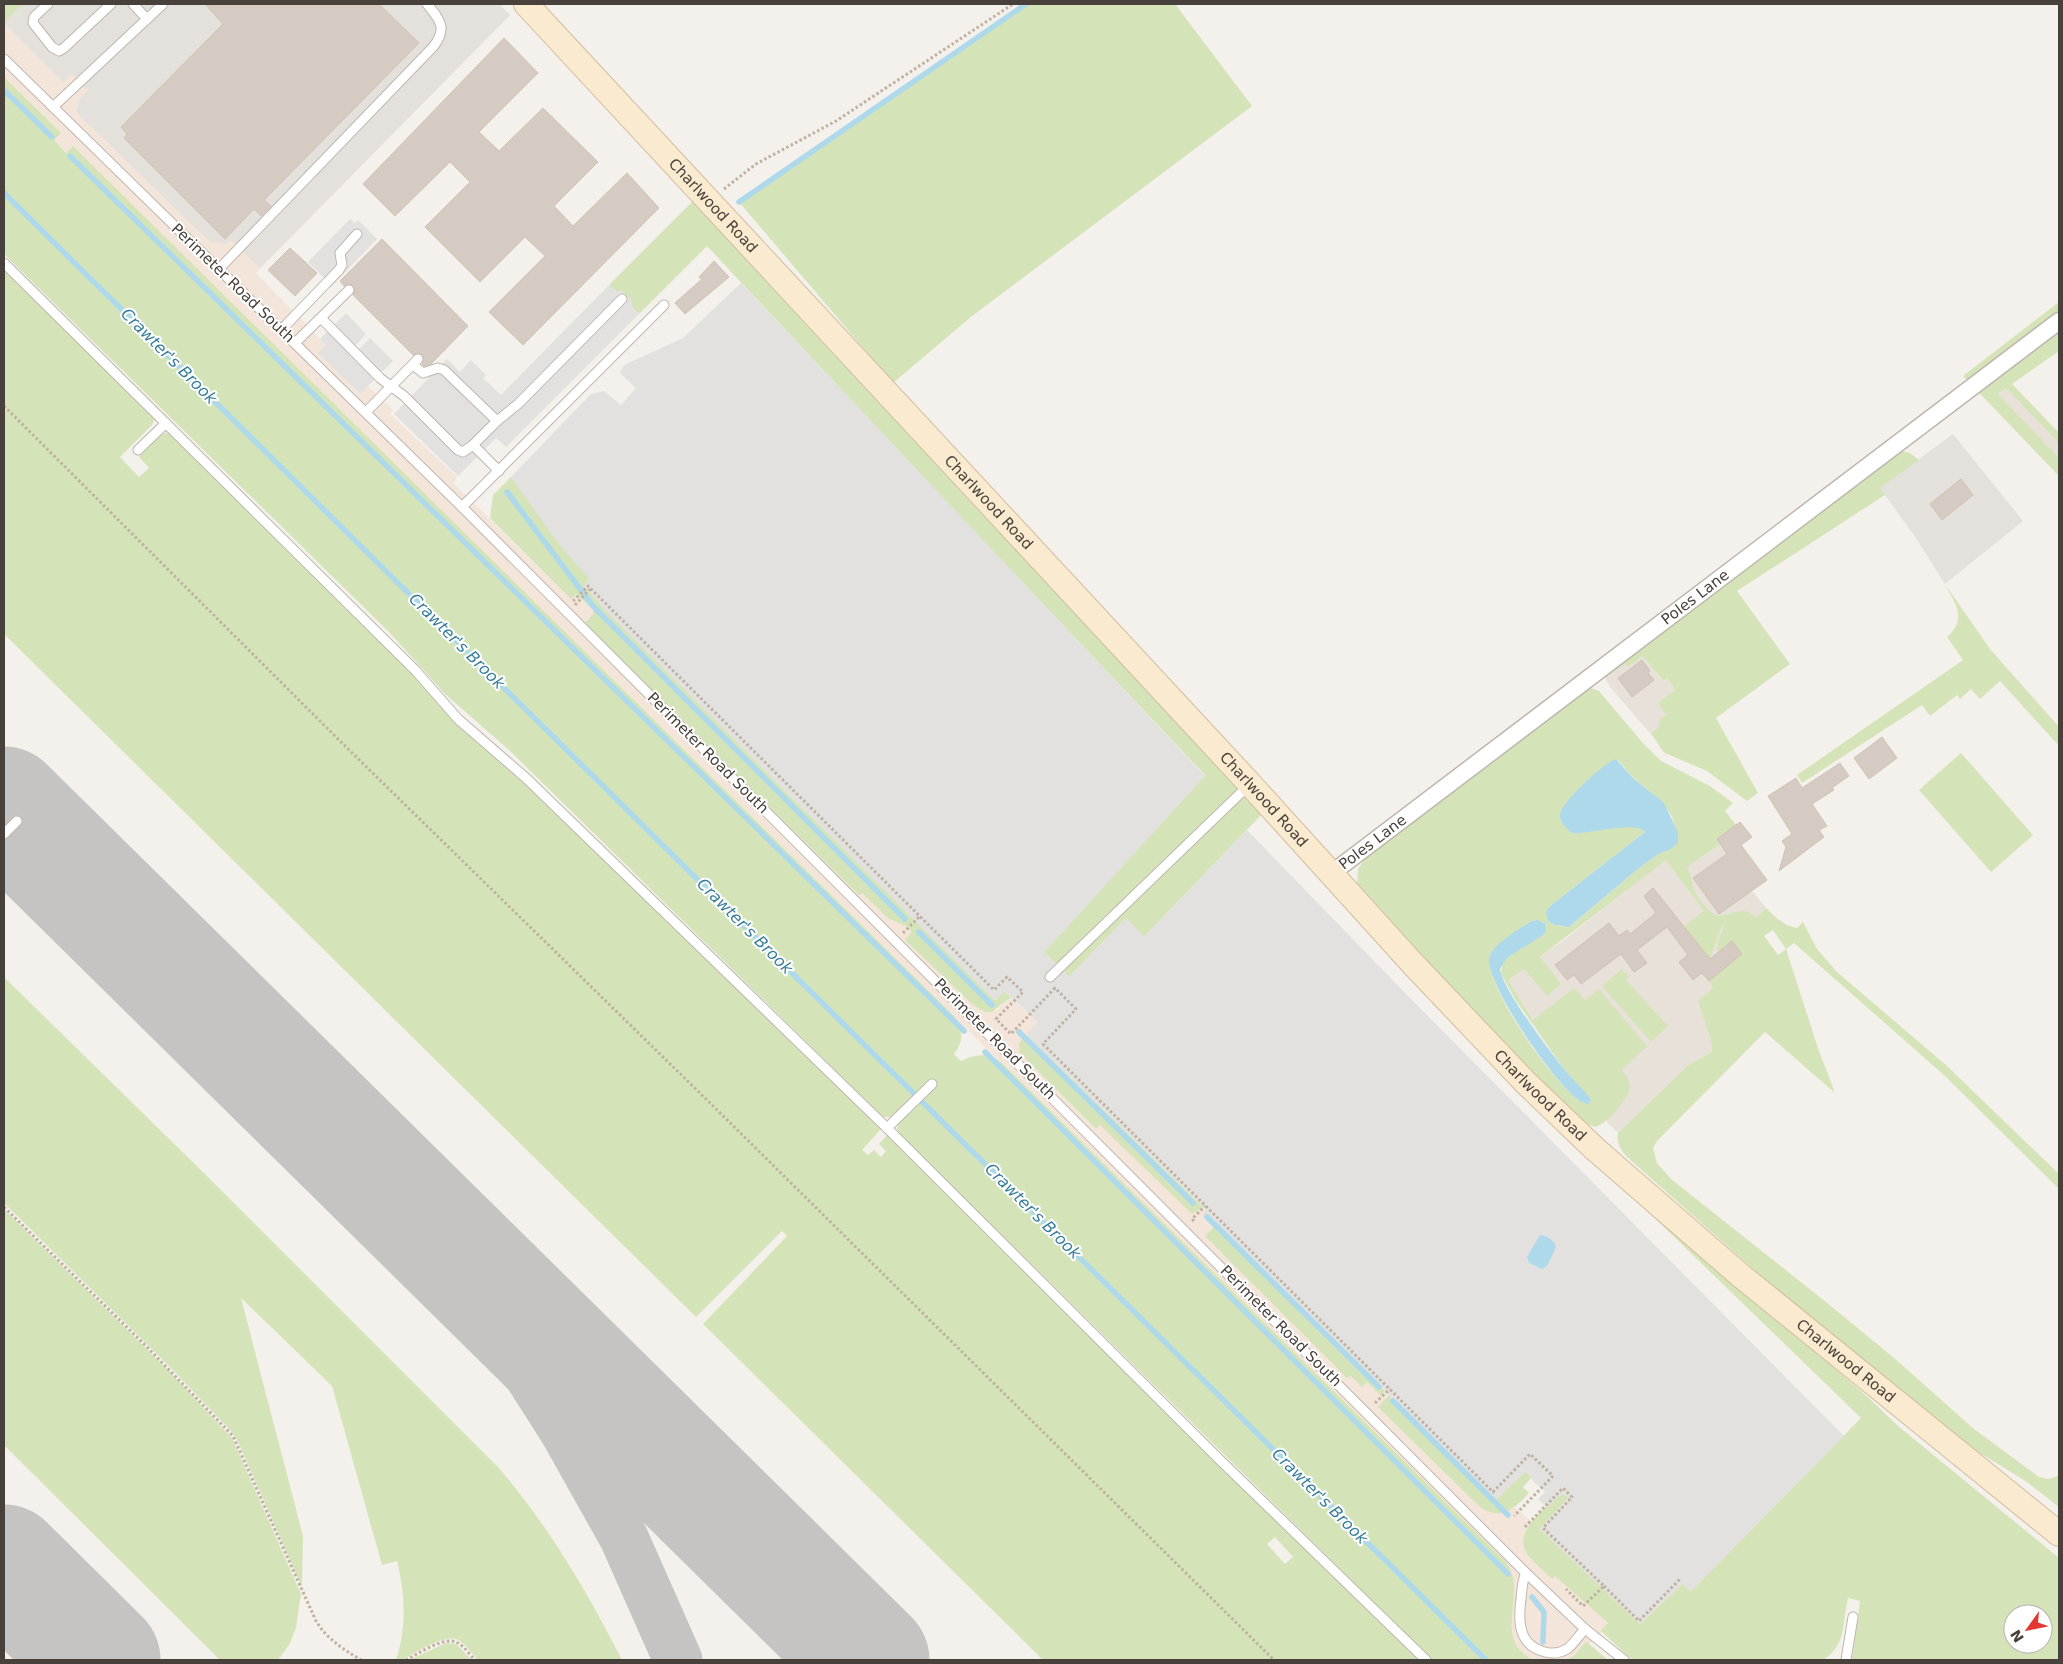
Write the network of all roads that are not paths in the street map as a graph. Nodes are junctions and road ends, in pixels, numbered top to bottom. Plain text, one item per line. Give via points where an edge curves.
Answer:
1 (48, 4) edge
2 (111, 4) edge
3 (133, 4) edge
4 (163, 4) edge
5 (427, 4) edge
6 (526, 4) edge
7 (147, 19) junction
8 (4, 59) edge
9 (54, 107) junction
10 (357, 234) dead end
11 (4, 263) edge
12 (219, 269) junction
13 (349, 290) dead end
14 (622, 299) dead end
15 (664, 306) dead end
16 (321, 318) junction
17 (2059, 320) edge
18 (281, 330) junction
19 (295, 343) junction
20 (391, 386) junction
21 (366, 412) junction
22 (497, 421) junction
23 (166, 423) junction
24 (473, 445) junction
25 (138, 450) dead end
26 (499, 471) junction
27 (462, 507) junction
28 (1250, 784) junction
29 (18, 821) dead end
30 (4, 834) edge
31 (1332, 873) junction
32 (1050, 977) dead end
33 (932, 1084) dead end
34 (887, 1128) junction
35 (2059, 1534) edge
36 (1526, 1573) junction
37 (1853, 1617) dead end
38 (1585, 1629) junction
39 (1426, 1660) edge
40 (1624, 1660) edge
41 (1846, 1660) edge

1 - 2 lane via 34,17 33,24 59,51
3 - 7 lane
4 - 7 lane
5 - 12 lane via 442,26 440,38 433,47
6 - 28 street, Charlwood Road
7 - 9 lane
8 - 9 lane, Perimeter Road South
9 - 12 lane, Perimeter Road South
10 - 18 lane via 340,253 342,265 339,270
11 - 23 lane
12 - 18 lane, Perimeter Road South
13 - 16 lane
14 - 22 lane via 518,404
15 - 26 lane
16 - 19 lane
16 - 20 lane
17 - 31 street, Poles Lane
18 - 19 lane, Perimeter Road South
19 - 21 lane, Perimeter Road South
20 - 21 lane
20 - 22 lane via 415,362 422,373 438,368 444,370
20 - 24 lane via 458,450 464,452
21 - 27 lane, Perimeter Road South
22 - 24 lane
23 - 25 lane
23 - 34 lane via 416,671 458,719 526,778
24 - 26 lane
26 - 27 lane
27 - 36 lane, Perimeter Road South
28 - 31 street, Charlwood Road
28 - 32 lane
29 - 30 lane
31 - 35 street, Charlwood Road via 1526,1083 1596,1149 1740,1275
33 - 34 lane
34 - 39 lane
36 - 38 lane, Perimeter Road South
36 - 38 lane via 1519,1620 1523,1636 1531,1646 1547,1653 1559,1652 1568,1648
37 - 41 lane
38 - 40 lane, Perimeter Road South

